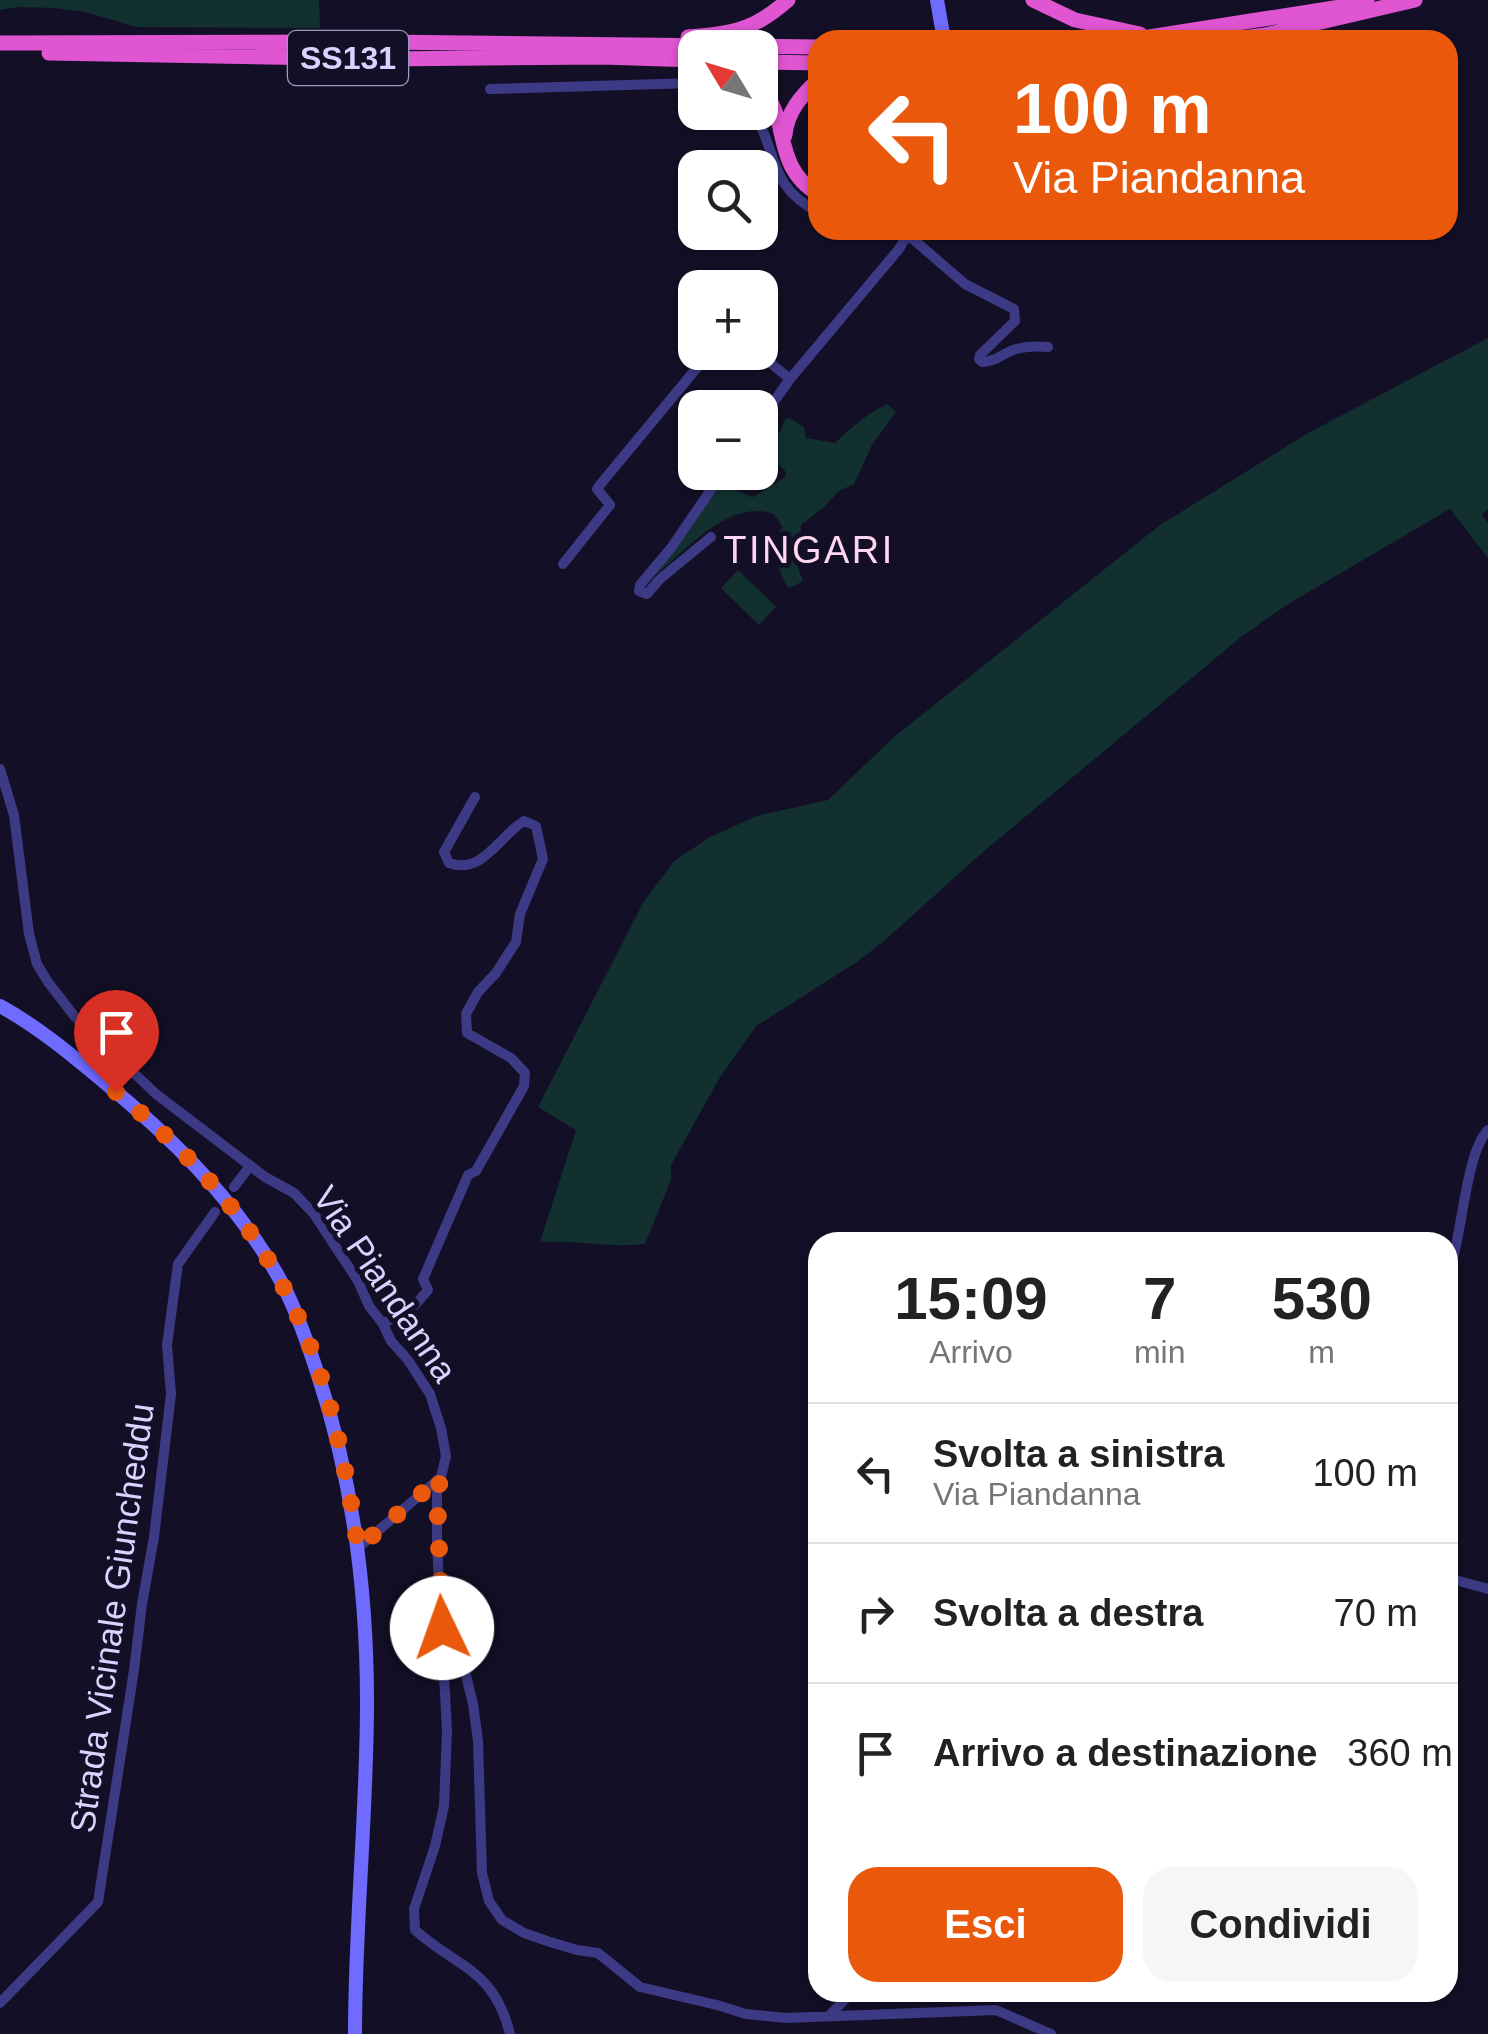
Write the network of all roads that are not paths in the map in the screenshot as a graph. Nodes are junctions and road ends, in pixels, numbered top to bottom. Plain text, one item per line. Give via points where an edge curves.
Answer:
1 (788, 0) edge
2 (938, 0) edge
3 (1034, 0) edge
4 (1368, 0) edge
5 (1414, 0) edge
6 (943, 30) edge
7 (1118, 30) edge
8 (1196, 30) edge
9 (1285, 30) edge
10 (0, 43) edge
11 (578, 45) junction
12 (808, 47) edge
13 (0, 53) edge
14 (678, 62) edge
15 (778, 62) edge
16 (808, 63) edge
17 (678, 83) edge
18 (490, 88) dead end
19 (808, 90) edge
20 (778, 121) edge
21 (764, 130) edge
22 (784, 154) junction
23 (808, 187) edge
24 (808, 206) edge
25 (898, 240) edge
26 (914, 240) edge
27 (1048, 346) dead end
28 (695, 370) edge
29 (778, 370) edge
30 (790, 380) junction
31 (778, 396) edge
32 (711, 490) edge
33 (711, 537) dead end
34 (563, 564) dead end
35 (0, 769) edge
36 (474, 797) dead end
37 (0, 1006) edge
38 (1488, 1130) edge
39 (250, 1166) junction
40 (234, 1187) dead end
41 (215, 1212) dead end
42 (1457, 1232) edge
43 (383, 1324) junction
44 (441, 1477) junction
45 (358, 1548) junction
46 (1458, 1581) edge
47 (1488, 1589) edge
48 (440, 1590) junction
49 (842, 2002) edge
50 (0, 2004) edge
51 (828, 2016) junction
52 (354, 2034) edge
53 (510, 2034) edge
54 (1051, 2034) edge

1 - 11 highway via 763,21 732,33
2 - 6 main road
3 - 7 highway
4 - 8 highway
5 - 9 highway
10 - 11 highway, SS131
11 - 12 highway, SS131
13 - 14 highway, SS131
15 - 16 highway
17 - 18 street
19 - 22 highway via 786,122
20 - 22 highway
21 - 24 street via 775,171
22 - 23 highway
25 - 30 street
26 - 27 street via 964,284 1014,309 1014,321 980,355 982,362
28 - 34 street via 599,486 610,504
29 - 30 street
30 - 31 street
32 - 33 street via 639,591 647,594
35 - 39 street, Via Piandanna via 14,815 28,934 48,982 156,1094
36 - 43 street via 444,852 449,863 478,862 524,820 536,826 541,841 543,859 516,942 466,1014 468,1033 511,1058 526,1073 524,1086 468,1175 423,1279 428,1290
37 - 45 main road via 160,1128 265,1255 308,1342 334,1422
38 - 42 street
39 - 40 street
39 - 43 street, Via Piandanna via 314,1214
41 - 50 street, Strada Vicinale Giuncheddu via 178,1264 154,1537 98,1902
43 - 44 street, Via Piandanna via 430,1394 446,1456
44 - 45 street
44 - 48 street, Via Piandanna
45 - 52 main road via 367,1703
46 - 47 street
48 - 51 street via 478,1741 482,1873 502,1920 598,1953 640,1987 746,2014
48 - 53 street, Via Piandanna via 444,1806 414,1909 415,1930 489,1986
49 - 51 street
51 - 54 street via 996,2010

